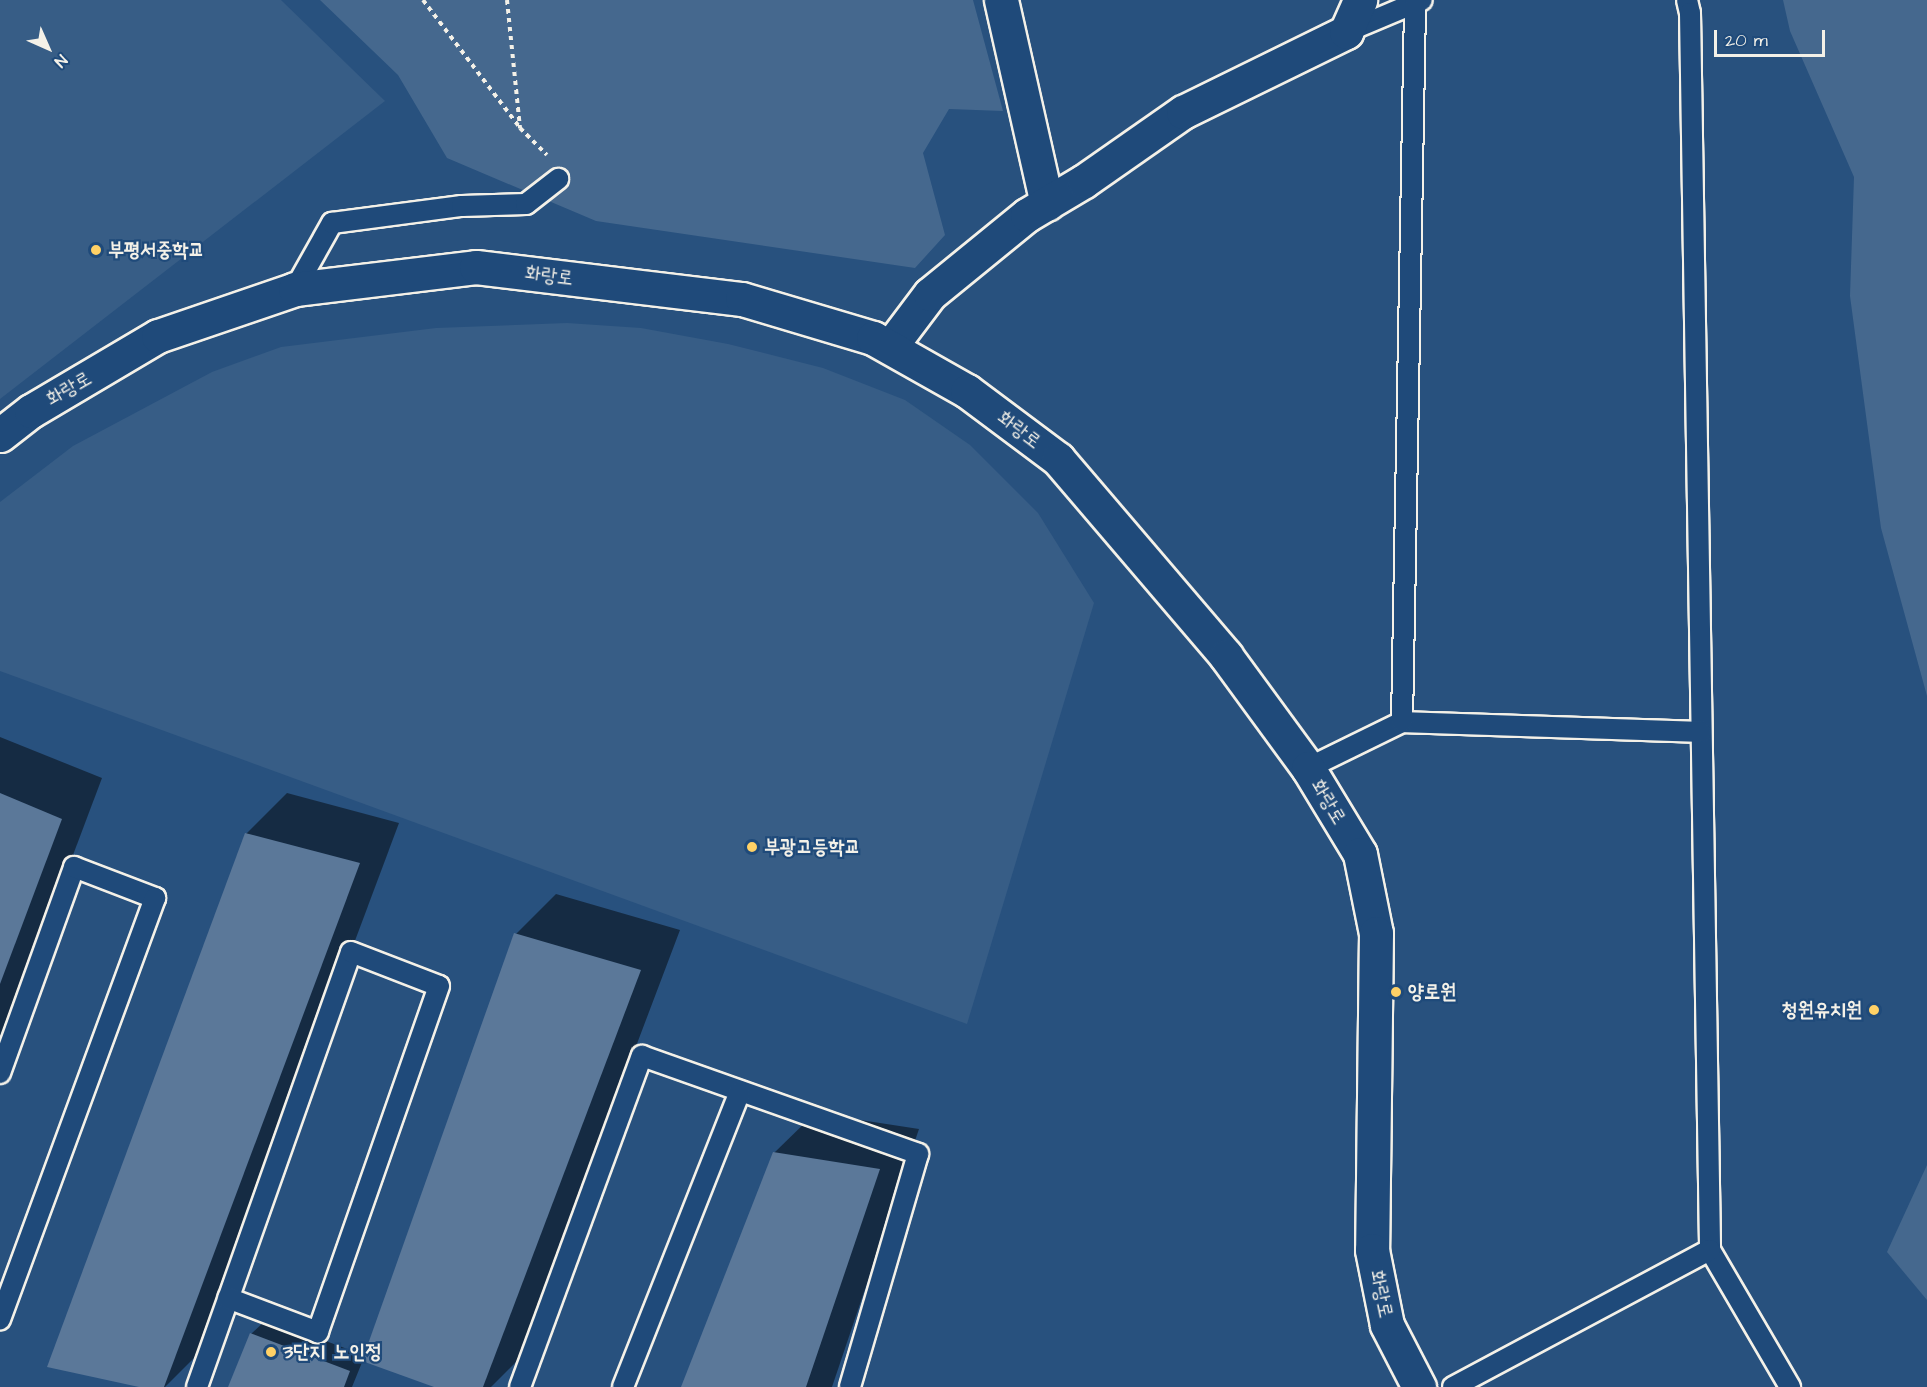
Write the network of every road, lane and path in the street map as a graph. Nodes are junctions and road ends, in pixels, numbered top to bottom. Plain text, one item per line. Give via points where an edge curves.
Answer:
1 (423, 0) edge
2 (507, 0) edge
3 (1001, 0) edge
4 (1360, 0) edge
5 (1687, 0) edge
6 (1418, 2) edge
7 (1346, 33) junction
8 (520, 128) junction
9 (558, 179) joint
10 (1047, 204) junction
11 (295, 289) junction
12 (890, 347) junction
13 (0, 435) edge
14 (1402, 722) junction
15 (1701, 732) junction
16 (1308, 768) junction
17 (0, 1073) edge
18 (740, 1091) junction
19 (1710, 1250) junction
20 (228, 1298) junction
21 (0, 1319) edge
22 (197, 1387) edge
23 (520, 1387) edge
24 (623, 1387) edge
25 (850, 1387) edge
26 (1419, 1387) edge
27 (1453, 1387) edge
28 (1790, 1387) edge

1 - 8 path
2 - 8 path
3 - 10 street
4 - 7 street
5 - 15 lane
6 - 7 lane
6 - 14 lane
7 - 10 street via 1183,112
8 - 9 path via 544,149
9 - 11 lane via 526,204 462,206 332,223
10 - 12 street via 1027,215 930,294
11 - 12 street, 화랑로 via 476,267 742,298 873,338
11 - 13 street, 화랑로 via 158,336 31,411
12 - 16 street, 화랑로 via 967,391 1058,459 1226,656
14 - 15 lane
14 - 16 lane
15 - 19 lane
16 - 26 street, 화랑로 via 1360,854 1376,933 1372,1250 1387,1325
17 - 21 lane via 74,867 155,898
18 - 23 lane via 642,1056
18 - 24 lane
18 - 25 lane via 918,1154
19 - 27 lane
19 - 28 lane
20 - 20 lane via 351,952 439,986 318,1332
20 - 22 lane

